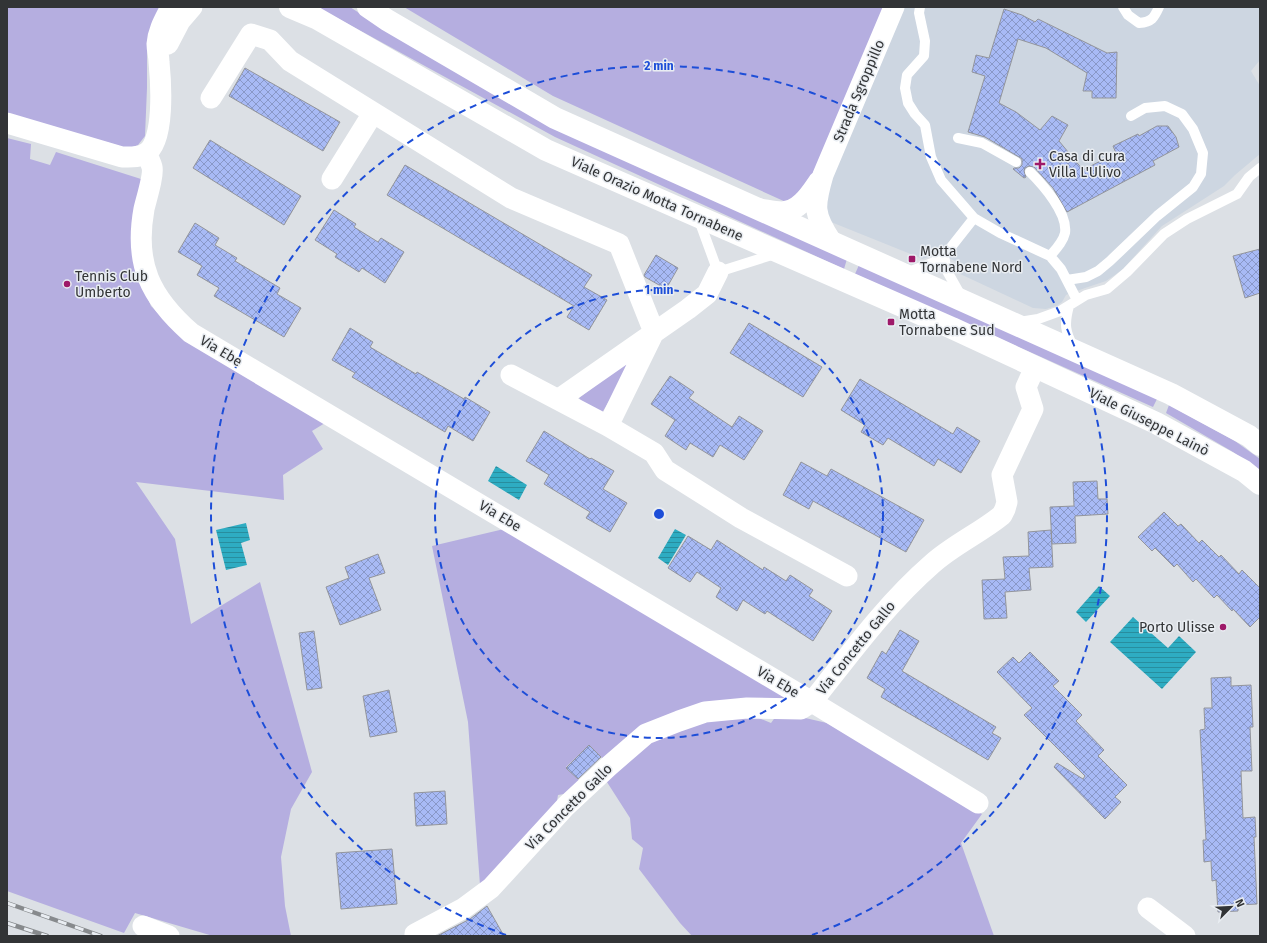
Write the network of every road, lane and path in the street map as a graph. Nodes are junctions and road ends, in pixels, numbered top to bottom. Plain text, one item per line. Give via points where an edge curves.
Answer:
1 (171, 7) edge
2 (192, 7) edge
3 (290, 7) edge
4 (368, 7) edge
5 (894, 7) edge
6 (920, 7) edge
7 (1123, 7) edge
8 (1160, 7) edge
9 (159, 62) junction
10 (211, 98) dead end
11 (373, 113) junction
12 (1131, 116) dead end
13 (7, 123) edge
14 (958, 138) dead end
15 (147, 153) junction
16 (1016, 162) dead end
17 (1260, 168) edge
18 (1030, 172) dead end
19 (823, 175) junction
20 (332, 179) dead end
21 (758, 209) junction
22 (698, 217) junction
23 (974, 218) junction
24 (831, 241) junction
25 (779, 252) junction
26 (944, 256) junction
27 (1050, 256) junction
28 (718, 272) junction
29 (904, 274) junction
30 (1067, 280) junction
31 (963, 300) junction
32 (1073, 303) junction
33 (1014, 323) junction
34 (654, 332) junction
35 (1076, 351) junction
36 (1035, 367) junction
37 (511, 375) dead end
38 (558, 399) junction
39 (608, 426) junction
40 (1260, 445) edge
41 (1260, 484) edge
42 (847, 576) dead end
43 (812, 702) junction
44 (978, 802) dead end
45 (1148, 908) dead end
46 (143, 926) dead end
47 (415, 935) edge
48 (169, 936) edge
49 (1186, 936) edge

1 - 9 street via 160,30 157,44
2 - 9 street via 180,20
3 - 22 main road, Viale Orazio Motta Tornabene via 323,22 546,150
4 - 21 main road via 555,118
5 - 19 street, Strada Sgroppillo
6 - 23 lane via 925,42 924,56 907,75 905,88 908,103 925,125 931,157 941,180
7 - 8 lane via 1128,15 1139,23 1149,22
9 - 15 street via 159,127
10 - 11 street via 251,34 270,40 290,61
11 - 20 street
11 - 34 street via 511,198 619,244
12 - 30 lane via 1145,108 1165,106 1182,114 1193,129 1203,153 1201,174 1193,188 1156,216 1098,271 1086,277
13 - 15 street via 122,157 135,157
14 - 16 lane via 982,143
15 - 43 street, Via Ebe via 153,168 141,232 145,270 155,293 165,307 191,333
17 - 32 lane via 1249,177 1237,194 1187,219 1164,234 1107,289 1086,295
18 - 27 lane via 1041,184 1064,220 1065,233 1060,245
19 - 21 street via 807,198 792,210 782,212
19 - 24 street via 816,210 821,225
21 - 24 main road
22 - 25 main road, Viale Orazio Motta Tornabene
22 - 28 lane
23 - 26 lane
23 - 27 lane
24 - 29 main road
25 - 28 lane
25 - 36 main road, Viale Orazio Motta Tornabene
26 - 29 lane
26 - 31 lane via 953,283
27 - 30 lane
28 - 34 street via 707,294
29 - 31 main road
30 - 32 lane
31 - 33 main road
32 - 33 lane via 1038,319
32 - 35 lane via 1066,322 1066,331
33 - 35 main road
34 - 38 street
34 - 39 street
35 - 40 main road via 1171,394
36 - 41 main road, Viale Giuseppe Lainò via 1156,423 1244,471
36 - 43 street, Via Concetto Gallo via 1026,387 1033,409 1002,475 1007,502 1002,515 939,558 905,589 881,615
37 - 38 street
38 - 39 street
39 - 42 street via 654,453 665,470 741,518
43 - 44 street, Via Ebe
43 - 47 street, Via Concetto Gallo via 801,709 747,708 705,712 646,734 566,806 491,888 464,908
45 - 49 street
46 - 48 street

